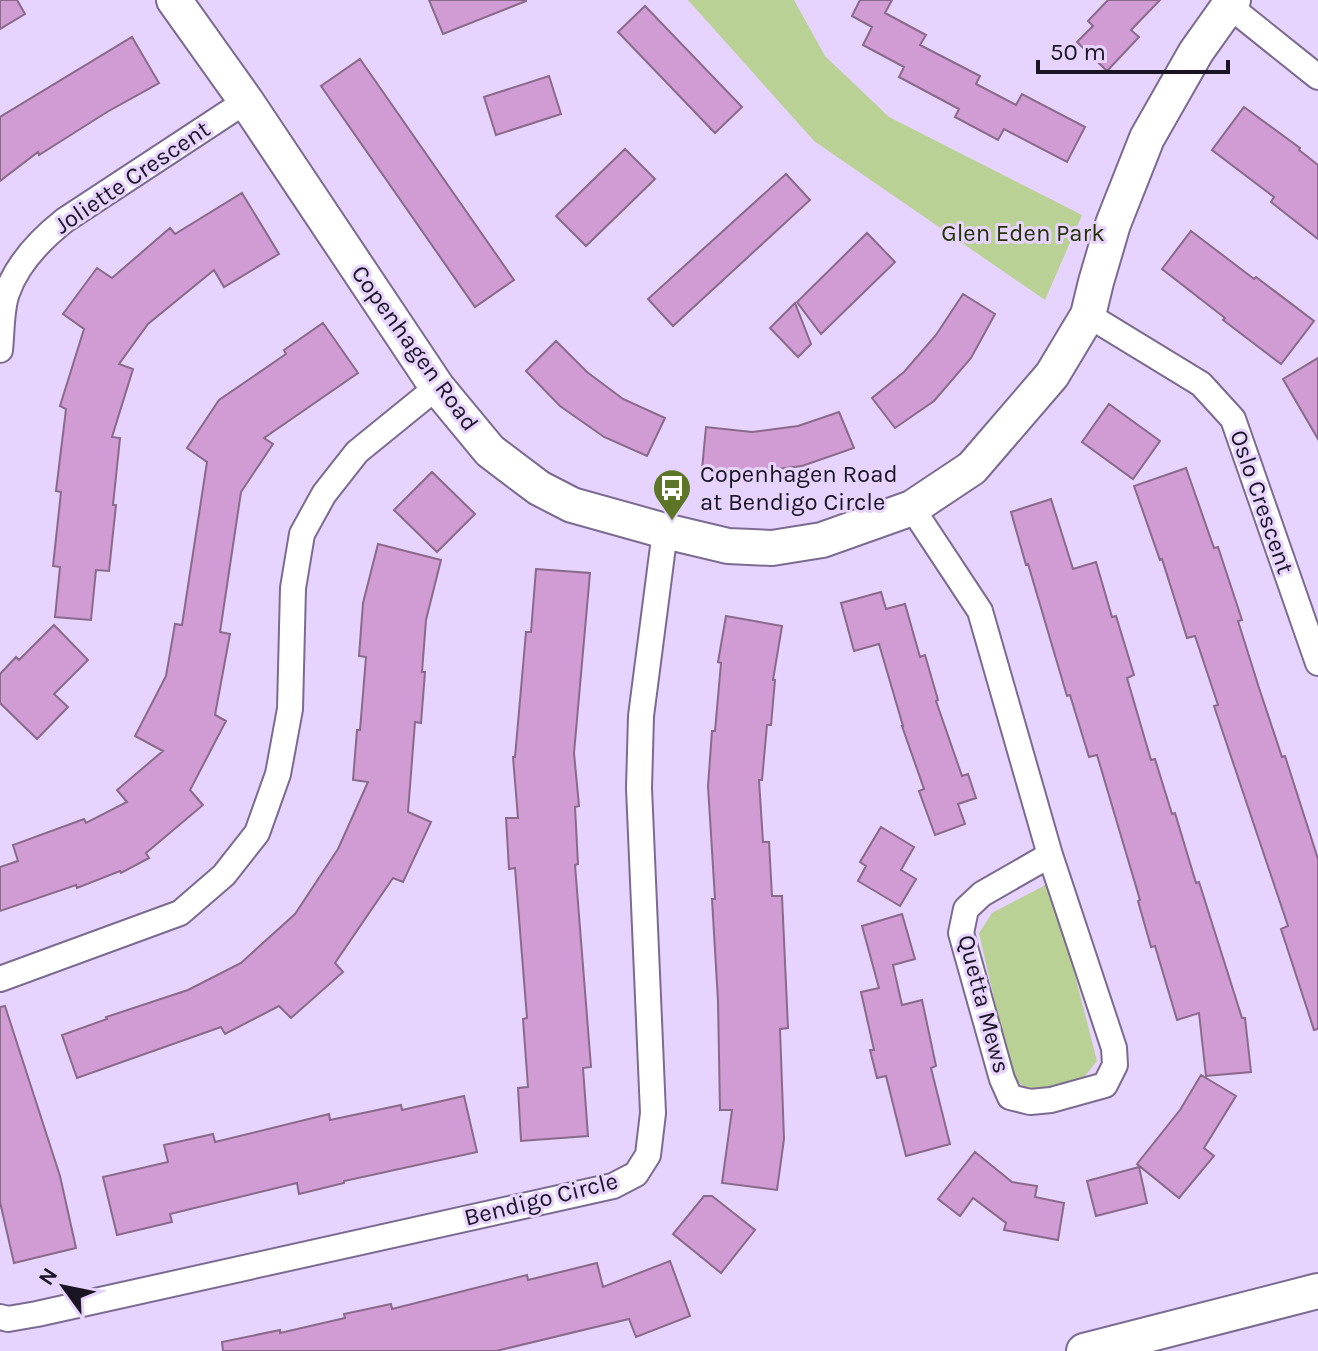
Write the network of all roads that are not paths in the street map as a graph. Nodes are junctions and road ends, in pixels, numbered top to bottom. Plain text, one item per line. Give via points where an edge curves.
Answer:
1 (174, 0) edge
2 (1230, 2) edge
3 (1318, 77) edge
4 (246, 101) junction
5 (1088, 315) junction
6 (0, 350) edge
7 (437, 387) junction
8 (912, 508) junction
9 (665, 531) junction
10 (1318, 663) edge
11 (1050, 855) junction
12 (0, 979) edge
13 (1318, 1291) edge
14 (0, 1317) edge
15 (1084, 1351) edge

1 - 4 street, Copenhagen Road
2 - 3 street
2 - 5 street, Copenhagen Road via 1147,138 1113,224
4 - 6 street, Joliette Crescent via 46,235 6,295
4 - 7 street, Copenhagen Road
5 - 8 street, Copenhagen Road via 1052,375 972,468
5 - 10 street, Oslo Crescent via 1201,384 1233,419
7 - 9 street, Copenhagen Road via 490,451 539,488 572,505
7 - 12 street via 357,452 324,494 302,534 293,588 290,709 278,774 257,833 224,875 180,913
8 - 9 street, Copenhagen Road via 822,540 772,548 728,546
8 - 11 street, Quetta Mews via 980,611
9 - 14 street, Bendigo Circle via 641,716 639,788 653,1113 648,1155 636,1174 613,1186 37,1314
11 - 11 street, Quetta Mews via 982,894 966,909 961,933 1002,1079 1010,1097 1030,1102 1105,1085 1115,1065 1114,1048
13 - 15 street

